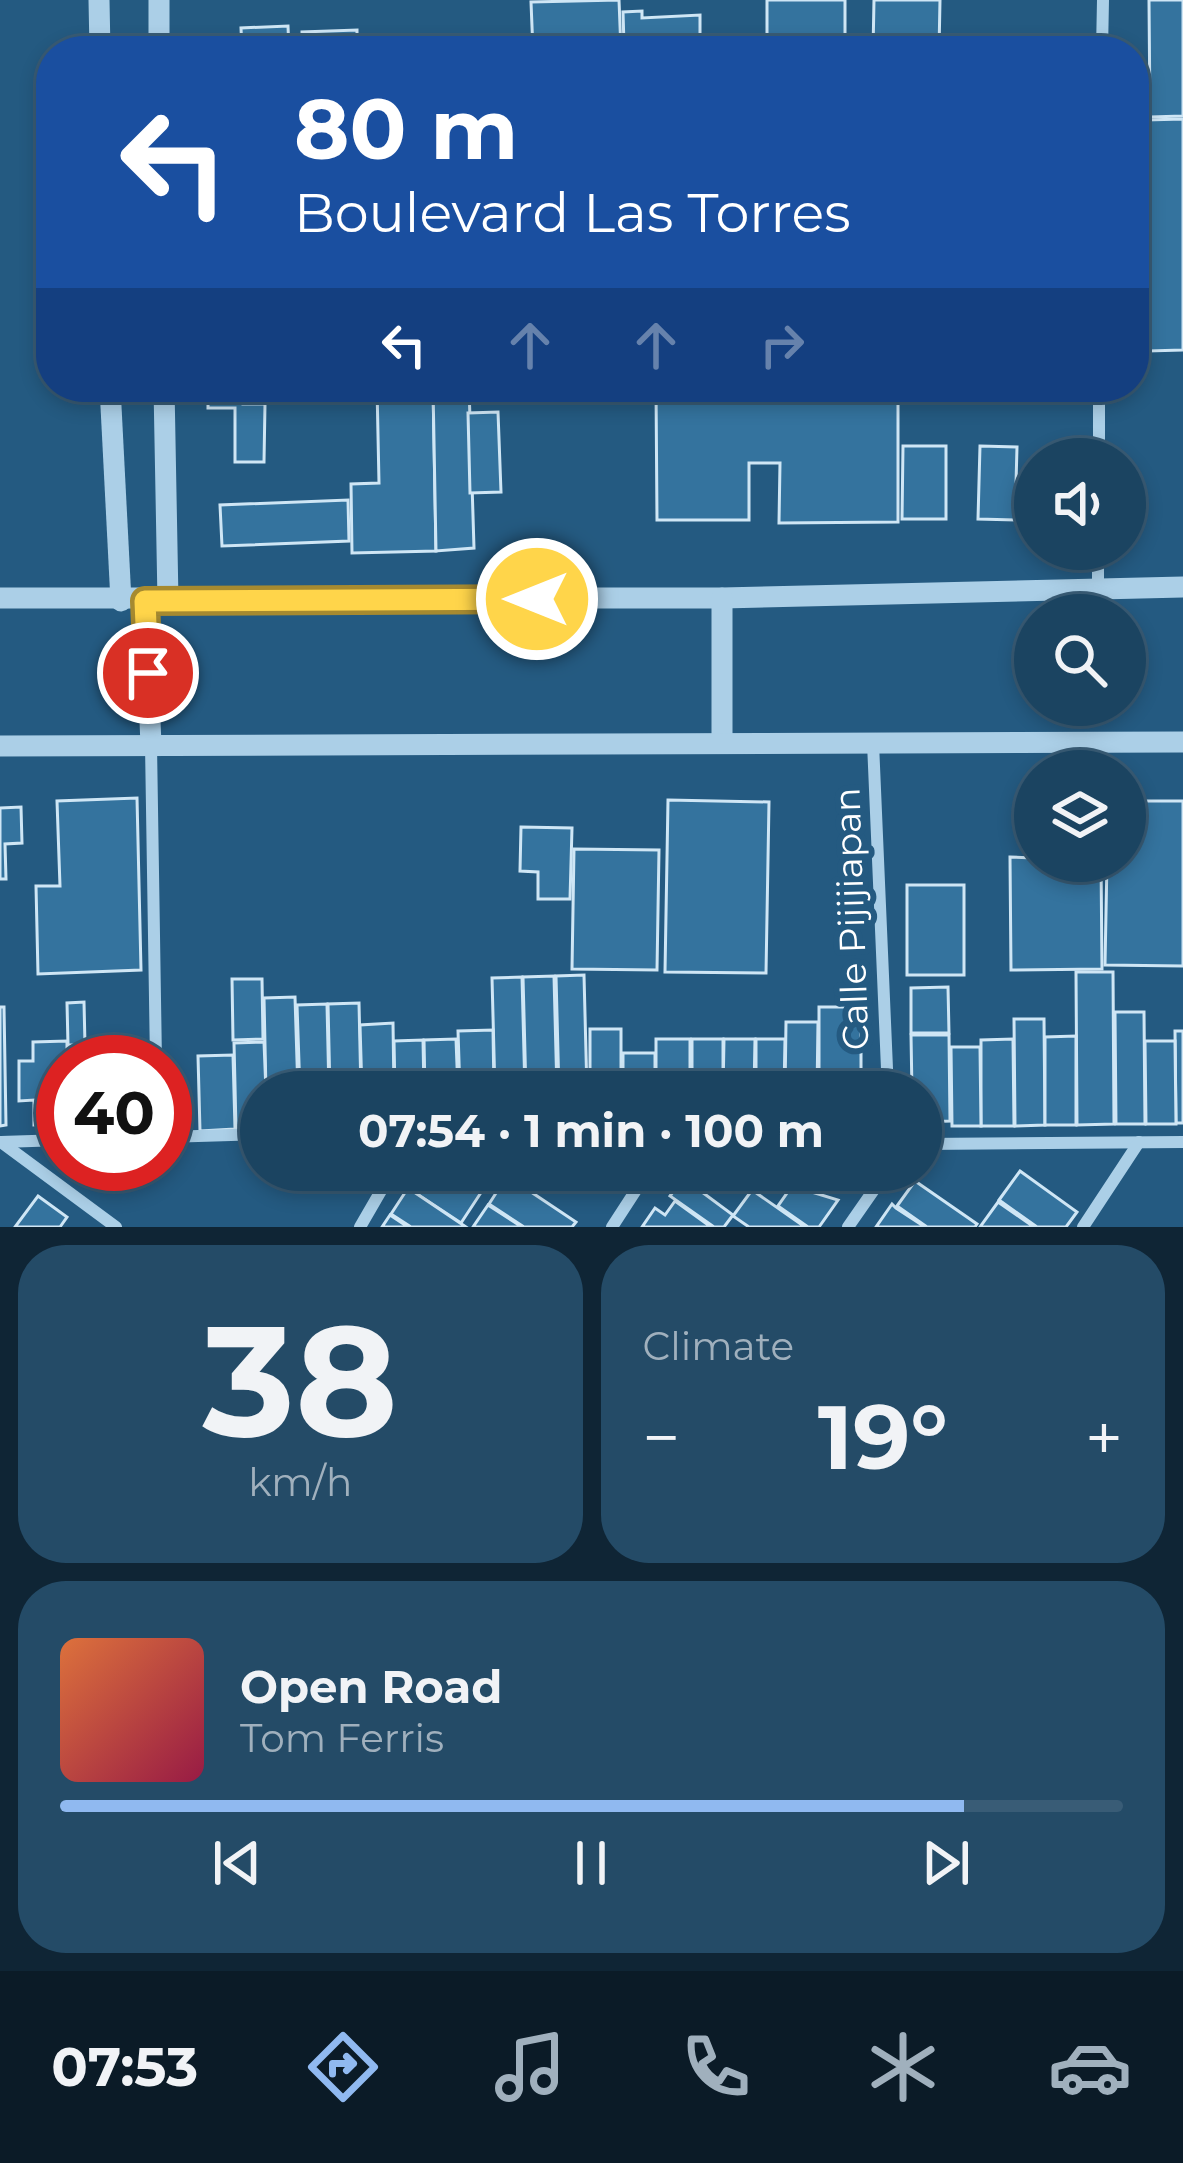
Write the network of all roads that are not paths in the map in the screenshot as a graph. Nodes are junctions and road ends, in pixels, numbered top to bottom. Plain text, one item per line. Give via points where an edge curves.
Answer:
1 (99, 0) edge
2 (159, 0) edge
3 (1103, 0) edge
4 (100, 36) edge
5 (159, 36) edge
6 (1102, 36) edge
7 (111, 402) edge
8 (163, 402) edge
9 (1100, 402) edge
10 (1099, 438) edge
11 (1098, 570) edge
12 (1183, 587) edge
13 (1098, 590) junction
14 (0, 598) edge
15 (722, 598) junction
16 (121, 601) junction
17 (156, 601) junction
18 (1183, 742) edge
19 (722, 743) junction
20 (873, 743) junction
21 (151, 745) junction
22 (0, 746) edge
23 (156, 1035) edge
24 (887, 1071) edge
25 (240, 1135) edge
26 (192, 1136) edge
27 (36, 1141) edge
28 (1, 1142) edge
29 (1139, 1142) junction
30 (1183, 1142) edge
31 (942, 1144) edge
32 (381, 1191) edge
33 (635, 1191) edge
34 (873, 1191) edge
35 (116, 1227) edge
36 (360, 1227) edge
37 (612, 1227) edge
38 (848, 1227) edge
39 (1083, 1227) edge

1 - 4 street
2 - 5 street
3 - 6 street
7 - 16 street
8 - 17 street
9 - 10 street
11 - 13 street
12 - 13 street
13 - 15 street
14 - 16 street
15 - 17 street
15 - 19 street
16 - 17 street
17 - 21 street
18 - 20 street
19 - 20 street
19 - 21 street
20 - 24 street, Calle Pijijiapan
21 - 22 street
21 - 23 street
25 - 26 street
27 - 28 street
28 - 35 street
29 - 30 street
29 - 31 street
29 - 39 street
32 - 36 street
33 - 37 street
34 - 38 street

